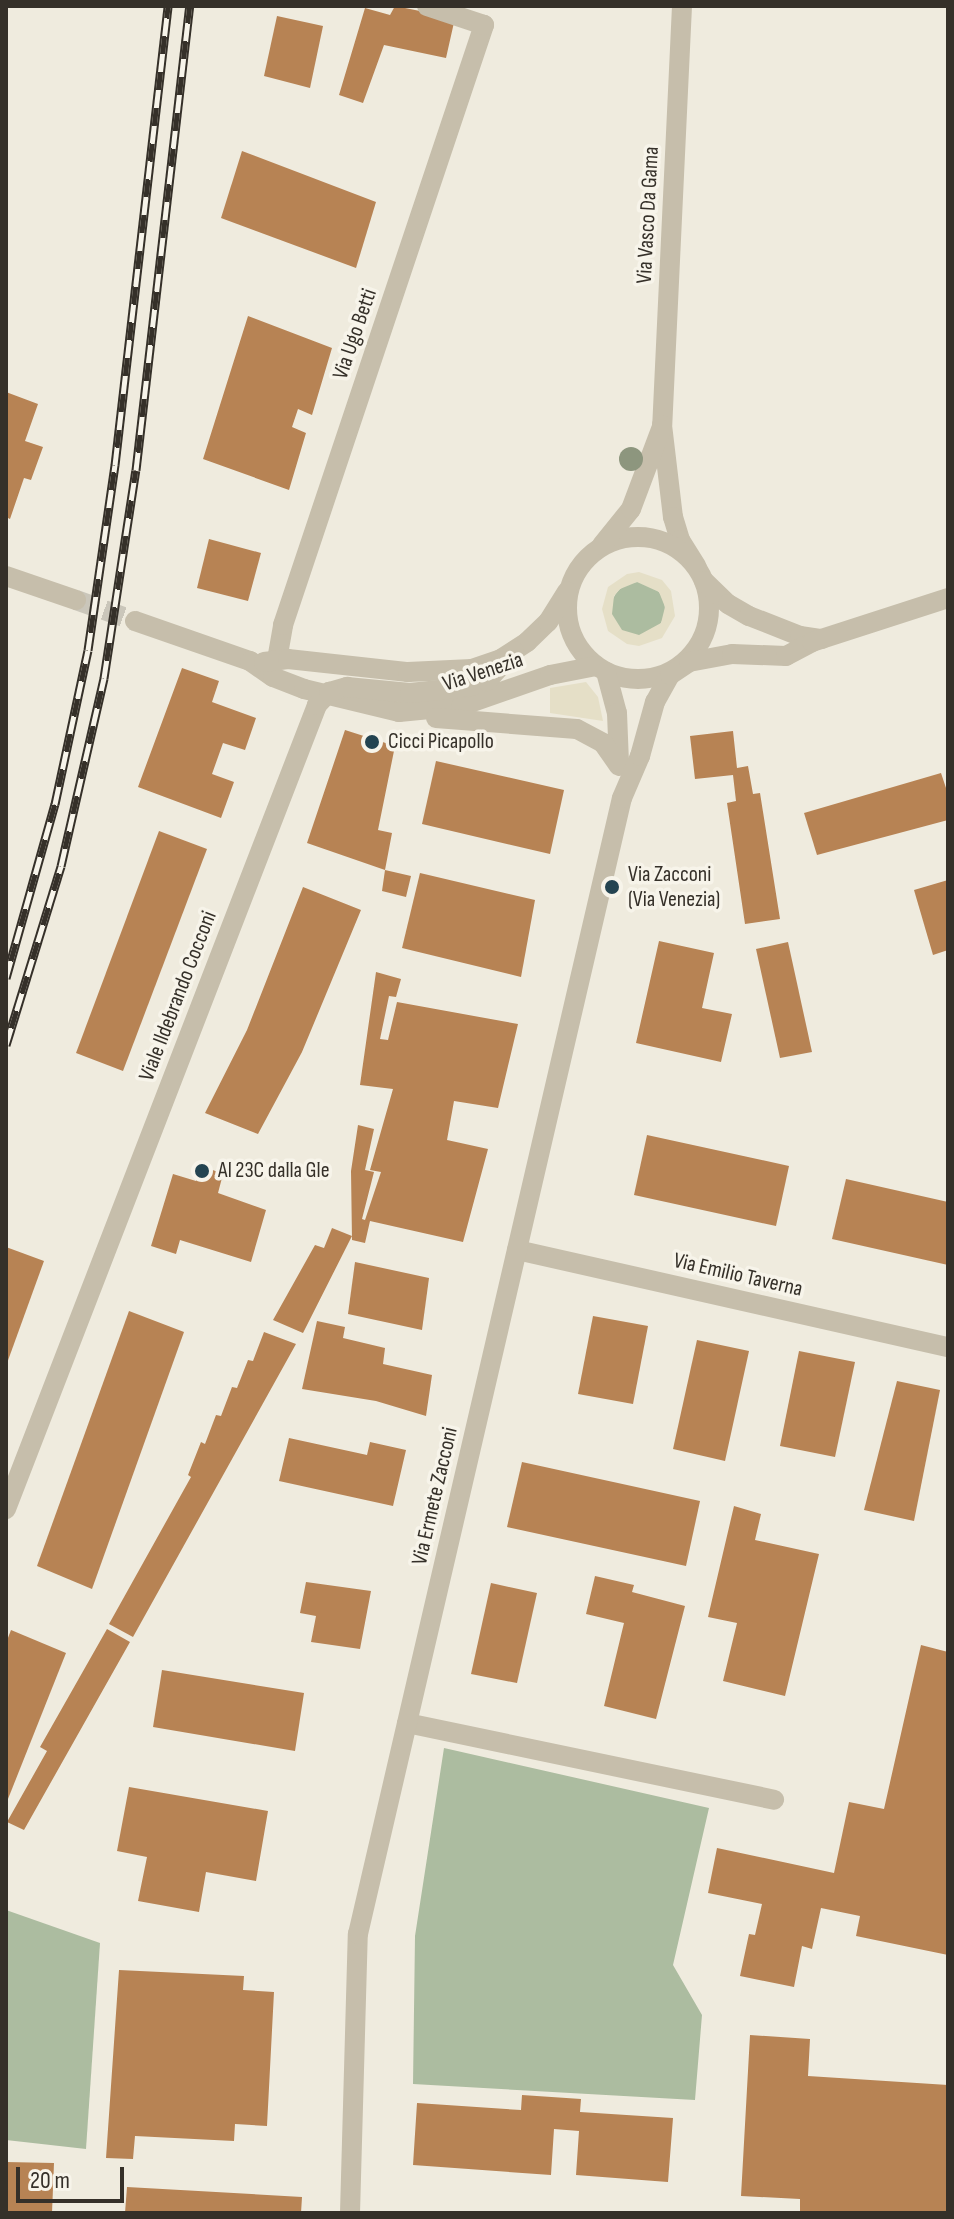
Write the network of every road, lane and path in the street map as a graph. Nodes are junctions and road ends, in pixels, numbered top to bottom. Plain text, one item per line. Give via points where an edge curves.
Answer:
1 (427, 6) edge
2 (682, 6) edge
3 (662, 425) junction
4 (589, 556) junction
5 (700, 574) junction
6 (6, 576) edge
7 (570, 584) junction
8 (948, 598) edge
9 (76, 600) tunnel mouth
10 (135, 621) tunnel mouth
11 (822, 639) junction
12 (514, 651) junction
13 (277, 660) junction
14 (250, 661) junction
15 (679, 667) junction
16 (601, 669) junction
17 (324, 696) junction
18 (388, 711) junction
19 (619, 766) junction
20 (622, 798) junction
21 (517, 1250) junction
22 (948, 1347) edge
23 (6, 1509) edge
24 (407, 1723) junction
25 (774, 1800) dead end
26 (350, 2213) edge

1 - 13 street, Via Ugo Betti via 484,25 283,625
2 - 3 street, Via Vasco Da Gama
3 - 4 street, Via Vasco Da Gama via 631,509
3 - 5 street, Via Vasco Da Gama via 673,517
4 - 5 street, Via Venezia via 619,539 637,537 670,544
4 - 7 street, Via Venezia
5 - 11 street, Via Venezia via 728,604 749,616
5 - 15 street via 710,615 706,632
6 - 9 street
7 - 12 street, Via Venezia via 548,622
7 - 16 street via 570,631 585,656
8 - 11 street, Via Venezia
10 - 14 street, Via Venezia
11 - 15 street, Via Venezia via 786,656 732,654
12 - 13 street, Via Venezia via 488,665 448,672
12 - 17 street via 487,681 468,687 410,693 353,686
13 - 14 street, Via Venezia
14 - 17 street, Via Venezia via 273,677
15 - 16 street, Via Venezia via 637,679
15 - 20 street, Via Ermete Zacconi via 659,692
16 - 18 street, Via Venezia via 550,675 461,706
16 - 19 street, Via Ermete Zacconi via 617,713
17 - 18 street, Via Venezia
17 - 23 street, Viale Ildebrando Cocconi via 311,716
18 - 19 street via 577,729 603,743
19 - 20 street, Via Ermete Zacconi
20 - 21 street, Via Ermete Zacconi
21 - 22 street, Via Emilio Taverna
21 - 24 street, Via Ermete Zacconi
24 - 25 street
24 - 26 street, Via Ermete Zacconi via 358,1934

